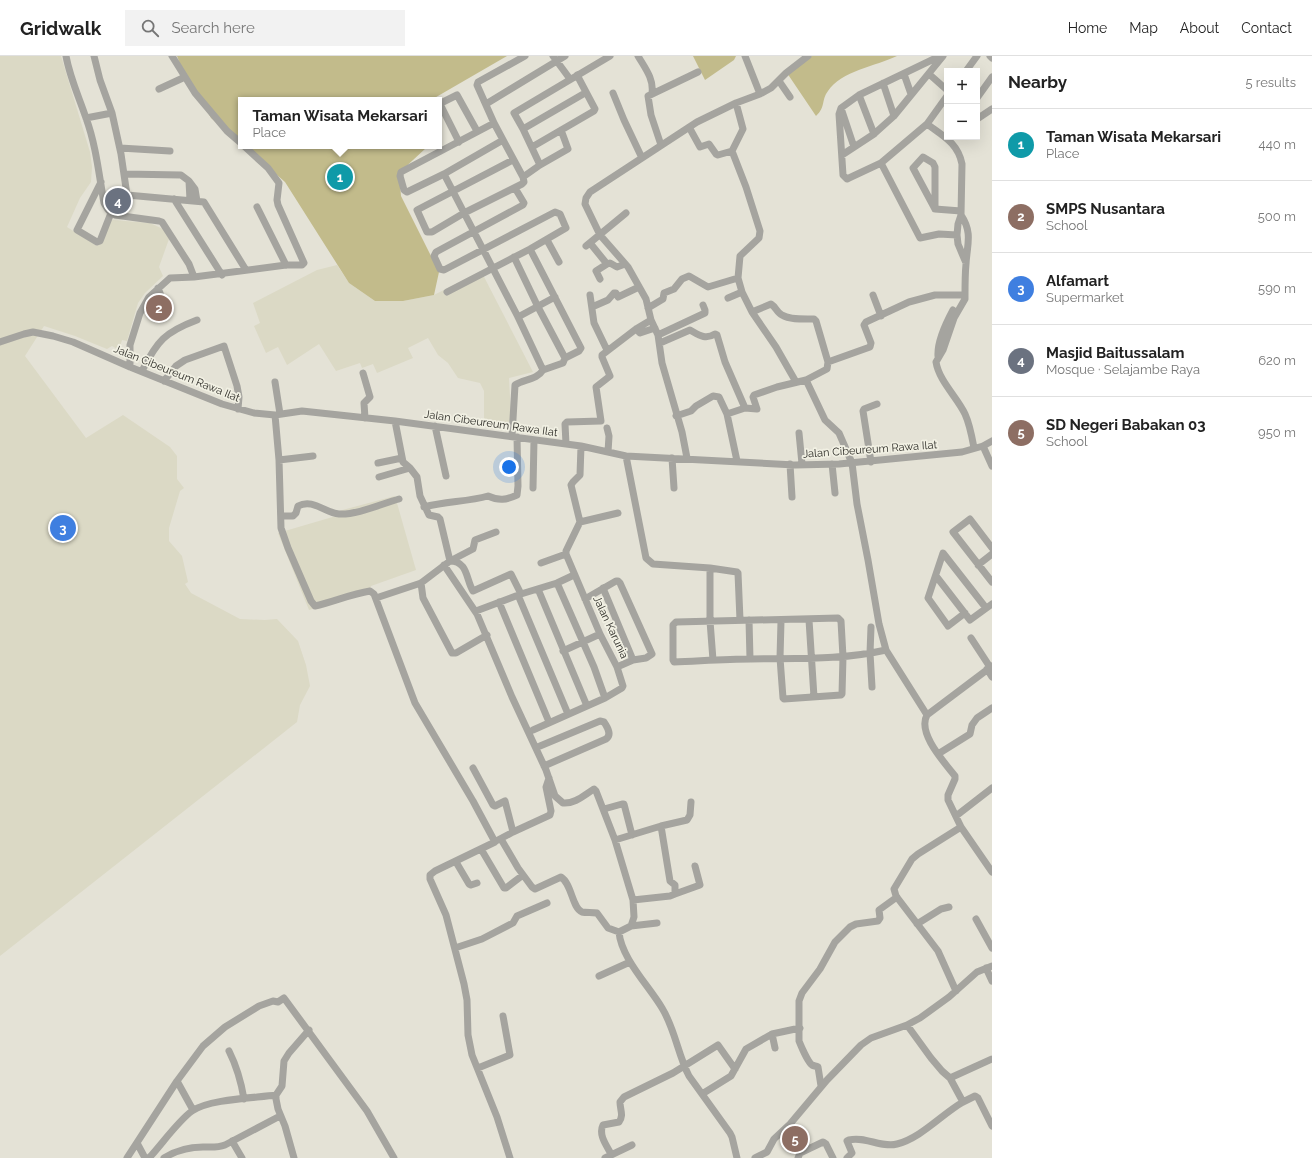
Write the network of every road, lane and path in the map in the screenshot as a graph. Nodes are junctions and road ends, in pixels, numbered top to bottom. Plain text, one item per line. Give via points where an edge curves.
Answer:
1 (66, 56) edge
2 (94, 56) edge
3 (172, 56) edge
4 (525, 56) edge
5 (565, 56) edge
6 (610, 56) edge
7 (638, 56) edge
8 (745, 56) edge
9 (808, 56) edge
10 (942, 56) edge
11 (977, 56) edge
12 (554, 59) edge
13 (968, 68) edge
14 (698, 72) dead end
15 (904, 74) junction
16 (929, 74) junction
17 (185, 77) junction
18 (573, 77) junction
19 (992, 77) edge
20 (779, 81) junction
21 (883, 84) junction
22 (944, 87) edge
23 (985, 87) junction
24 (159, 89) dead end
25 (992, 92) edge
26 (585, 93) junction
27 (613, 93) dead end
28 (652, 93) junction
29 (760, 94) junction
30 (912, 94) junction
31 (980, 94) edge
32 (859, 95) junction
33 (790, 97) dead end
34 (944, 100) edge
35 (442, 102) edge
36 (736, 103) junction
37 (486, 104) junction
38 (841, 108) junction
39 (992, 109) edge
40 (442, 110) edge
41 (112, 113) junction
42 (894, 116) junction
43 (980, 117) edge
44 (86, 118) junction
45 (494, 123) junction
46 (926, 124) junction
47 (688, 127) junction
48 (523, 129) junction
49 (561, 130) junction
50 (477, 131) junction
51 (874, 134) junction
52 (238, 140) edge
53 (503, 140) junction
54 (459, 142) junction
55 (661, 145) junction
56 (532, 147) junction
57 (854, 147) junction
58 (120, 148) junction
59 (442, 148) edge
60 (247, 149) edge
61 (440, 149) edge
62 (170, 151) dead end
63 (732, 151) junction
64 (842, 155) junction
65 (642, 158) junction
66 (513, 160) junction
67 (881, 163) junction
68 (540, 165) junction
69 (124, 174) junction
70 (444, 174) junction
71 (523, 177) junction
72 (101, 182) junction
73 (515, 188) junction
74 (453, 191) junction
75 (127, 195) junction
76 (103, 197) junction
77 (174, 199) junction
78 (193, 200) junction
79 (257, 207) dead end
80 (935, 209) junction
81 (111, 213) junction
82 (464, 213) junction
83 (626, 213) dead end
84 (961, 213) junction
85 (474, 231) junction
86 (600, 235) junction
87 (957, 235) junction
88 (547, 240) junction
89 (483, 249) junction
90 (530, 249) junction
91 (514, 257) junction
92 (559, 262) dead end
93 (966, 263) junction
94 (607, 264) junction
95 (626, 264) junction
96 (286, 265) junction
97 (492, 268) junction
98 (246, 270) junction
99 (222, 275) junction
100 (194, 278) junction
101 (738, 278) junction
102 (600, 279) dead end
103 (640, 287) junction
104 (158, 288) junction
105 (447, 292) dead end
106 (742, 292) junction
107 (964, 294) junction
108 (590, 295) dead end
109 (873, 296) dead end
110 (555, 297) junction
111 (728, 298) dead end
112 (703, 305) dead end
113 (538, 307) junction
114 (592, 307) junction
115 (166, 308) dead end
116 (648, 308) junction
117 (752, 312) junction
118 (881, 316) junction
119 (518, 317) junction
120 (197, 320) dead end
121 (651, 320) junction
122 (636, 329) junction
123 (658, 335) junction
124 (0, 342) edge
125 (607, 350) junction
126 (565, 358) junction
127 (828, 362) junction
128 (130, 367) junction
129 (543, 370) junction
130 (142, 371) junction
131 (363, 373) dead end
132 (806, 380) junction
133 (164, 381) junction
134 (275, 382) dead end
135 (796, 382) junction
136 (877, 404) dead end
137 (746, 408) junction
138 (238, 409) junction
139 (277, 414) junction
140 (727, 414) junction
141 (676, 416) junction
142 (365, 418) junction
143 (395, 421) junction
144 (435, 426) junction
145 (607, 428) dead end
146 (799, 433) dead end
147 (514, 437) junction
148 (534, 440) junction
149 (992, 441) edge
150 (566, 444) junction
151 (581, 446) junction
152 (983, 446) junction
153 (974, 448) junction
154 (608, 452) junction
155 (313, 456) dead end
156 (626, 456) junction
157 (402, 458) junction
158 (672, 458) junction
159 (687, 458) junction
160 (279, 460) junction
161 (737, 461) junction
162 (871, 462) junction
163 (378, 463) dead end
164 (852, 463) junction
165 (790, 464) junction
166 (802, 464) junction
167 (832, 464) junction
168 (992, 466) edge
169 (410, 468) junction
170 (446, 476) dead end
171 (379, 477) dead end
172 (533, 488) dead end
173 (674, 488) dead end
174 (835, 493) dead end
175 (792, 497) dead end
176 (399, 499) dead end
177 (424, 507) junction
178 (618, 513) dead end
179 (281, 516) junction
180 (580, 522) junction
181 (496, 532) dead end
182 (992, 548) edge
183 (566, 554) junction
184 (992, 554) edge
185 (447, 563) junction
186 (541, 563) dead end
187 (978, 565) junction
188 (710, 568) junction
189 (574, 575) junction
190 (936, 576) junction
191 (992, 582) edge
192 (420, 583) junction
193 (557, 583) junction
194 (603, 588) junction
195 (538, 589) junction
196 (520, 595) junction
197 (376, 598) junction
198 (585, 599) junction
199 (499, 602) junction
200 (989, 606) edge
201 (478, 611) junction
202 (965, 613) junction
203 (740, 620) junction
204 (750, 620) junction
205 (809, 620) junction
206 (710, 621) junction
207 (781, 621) junction
208 (871, 627) dead end
209 (600, 634) junction
210 (487, 635) junction
211 (971, 638) dead end
212 (582, 641) junction
213 (886, 650) junction
214 (563, 651) junction
215 (870, 654) junction
216 (843, 657) junction
217 (780, 658) junction
218 (812, 658) junction
219 (750, 659) junction
220 (633, 660) junction
221 (713, 660) junction
222 (617, 667) junction
223 (990, 667) edge
224 (992, 677) edge
225 (872, 687) dead end
226 (814, 697) junction
227 (605, 698) junction
228 (587, 706) junction
229 (992, 708) edge
230 (568, 714) junction
231 (926, 715) junction
232 (549, 722) junction
233 (533, 730) junction
234 (540, 746) junction
235 (938, 754) junction
236 (546, 765) junction
237 (473, 768) dead end
238 (548, 778) junction
239 (992, 788) edge
240 (691, 802) dead end
241 (604, 809) junction
242 (956, 816) junction
243 (661, 826) junction
244 (961, 827) junction
245 (513, 832) junction
246 (632, 835) junction
247 (615, 840) junction
248 (498, 841) junction
249 (481, 849) junction
250 (456, 862) junction
251 (695, 866) dead end
252 (992, 872) edge
253 (523, 875) junction
254 (477, 882) dead end
255 (675, 894) junction
256 (897, 897) junction
257 (633, 900) junction
258 (547, 903) dead end
259 (949, 907) dead end
260 (976, 919) dead end
261 (657, 923) dead end
262 (917, 924) junction
263 (631, 926) junction
264 (619, 932) junction
265 (455, 948) junction
266 (992, 948) edge
267 (630, 962) junction
268 (989, 967) edge
269 (598, 976) dead end
270 (992, 981) edge
271 (956, 991) junction
272 (503, 1016) dead end
273 (907, 1025) junction
274 (800, 1028) junction
275 (309, 1030) junction
276 (772, 1034) junction
277 (775, 1048) dead end
278 (229, 1051) dead end
279 (992, 1059) edge
280 (684, 1067) junction
281 (478, 1068) junction
282 (736, 1069) junction
283 (950, 1078) junction
284 (177, 1081) junction
285 (821, 1086) junction
286 (702, 1094) junction
287 (276, 1095) junction
288 (244, 1099) junction
289 (963, 1102) junction
290 (193, 1110) junction
291 (280, 1116) junction
292 (992, 1126) edge
293 (232, 1141) junction
294 (137, 1142) junction
295 (632, 1145) dead end
296 (769, 1155) edge
297 (608, 1156) edge
298 (127, 1158) edge
299 (145, 1158) edge
300 (149, 1158) edge
301 (164, 1158) edge
302 (242, 1158) edge
303 (294, 1158) edge
304 (394, 1158) edge
305 (510, 1158) edge
306 (737, 1158) edge
307 (755, 1158) edge
308 (798, 1158) edge
309 (834, 1158) edge
310 (847, 1158) edge

1 - 44 street
2 - 41 street
3 - 17 street
4 - 37 street via 478,82 477,86
5 - 12 street
6 - 18 street
7 - 28 street via 650,76
8 - 29 street
9 - 20 street
10 - 15 street
10 - 16 street
11 - 13 street
12 - 18 street
12 - 37 street
14 - 28 street
15 - 21 street
15 - 30 street
16 - 22 street
16 - 30 street
17 - 24 street
17 - 52 street via 195,93
18 - 26 street
18 - 48 street via 514,112
19 - 23 street
20 - 29 street
20 - 33 street
21 - 32 street
21 - 42 street
23 - 25 street
23 - 31 street
26 - 48 street
26 - 49 street via 594,111
27 - 65 street
28 - 55 street via 648,97 651,115
29 - 36 street
30 - 42 street
32 - 38 street
32 - 51 street
34 - 46 street
35 - 50 street via 457,95
36 - 47 street
36 - 63 street via 743,130
37 - 45 street
38 - 57 street
38 - 64 street via 839,114
39 - 43 street
40 - 54 street
41 - 44 street
41 - 58 street
42 - 51 street
44 - 72 street
45 - 50 street
45 - 53 street
46 - 67 street
46 - 84 street via 952,142 961,159
47 - 55 street
47 - 63 street via 700,147 709,144 718,155
48 - 56 street
49 - 56 street
49 - 68 street via 568,149
50 - 54 street
51 - 57 street
53 - 66 street
53 - 70 street
54 - 59 street
55 - 65 street
56 - 68 street
57 - 64 street
58 - 62 street
58 - 69 street
60 - 96 street via 268,168 279,183 278,205 304,262 302,265
61 - 70 street via 402,172 400,176 407,192
63 - 101 street via 760,231 759,238 740,256
64 - 67 street via 843,175 847,179
65 - 86 street via 590,192 586,198 585,204
66 - 71 street
66 - 74 street
67 - 87 street via 920,238 939,234
68 - 71 street
69 - 75 street
69 - 78 street via 181,175 189,180 195,189
70 - 74 street
71 - 73 street via 524,182
72 - 76 street
72 - 81 street via 78,231 97,242 100,241
73 - 82 street
73 - 85 street via 523,205
74 - 82 street
74 - 82 street via 416,212 429,232
75 - 76 street
75 - 77 street
76 - 81 street
77 - 78 street
77 - 99 street
78 - 98 street via 205,204
79 - 96 street
80 - 80 street via 913,168 923,157 933,163 934,167
80 - 84 street
81 - 100 street via 115,216 162,222 189,264
82 - 85 street
83 - 86 street
84 - 87 street
84 - 93 street via 968,228
85 - 89 street
85 - 89 street via 436,252 435,260 440,269 444,270
86 - 94 street via 588,244
86 - 95 street
87 - 93 street
88 - 89 street via 566,228 558,212
88 - 90 street
88 - 92 street
89 - 97 street
90 - 91 street
90 - 110 street
91 - 97 street
91 - 113 street
93 - 107 street
94 - 95 street via 609,262 617,267
94 - 102 street via 595,273
95 - 103 street
96 - 98 street
97 - 105 street
97 - 119 street
98 - 99 street
99 - 100 street
100 - 104 street via 170,278
101 - 106 street
101 - 116 street via 708,287 689,276 673,289 664,292 663,299
103 - 114 street via 618,297 614,293 608,300
103 - 116 street
104 - 115 street
104 - 128 street via 149,297 140,313 130,345
106 - 111 street
106 - 117 street
107 - 118 street via 935,294 909,302
107 - 153 street via 936,362 940,375 965,414
108 - 114 street
109 - 118 street
110 - 113 street
110 - 126 street via 581,348
112 - 123 street via 705,314
113 - 119 street
113 - 126 street
114 - 125 street via 594,323
116 - 121 street
117 - 127 street via 771,304 780,314 787,317 814,319
117 - 135 street
118 - 127 street via 864,325 871,343 870,347
119 - 129 street
120 - 130 street via 163,338
121 - 122 street
121 - 123 street
122 - 123 street via 640,333
122 - 125 street
123 - 137 street via 690,330 705,337 717,335 725,362
123 - 141 street via 662,363
124 - 128 street, Jalan Cibeureum Rawa Ilat via 33,332 73,342
125 - 150 street via 602,357 610,376 596,387 601,421 567,422
126 - 129 street via 563,363
127 - 132 street via 827,369
128 - 130 street, Jalan Cibeureum Rawa Ilat
129 - 147 street via 541,374 515,385
130 - 133 street, Jalan Cibeureum Rawa Ilat
131 - 142 street via 370,397 364,403
132 - 135 street
132 - 164 street via 825,420 839,433
133 - 138 street, Jalan Cibeureum Rawa Ilat
133 - 138 street via 176,366 185,360 224,346 237,386
134 - 139 street
135 - 137 street via 754,395 757,408
136 - 162 street via 863,411
137 - 140 street
138 - 139 street, Jalan Cibeureum Rawa Ilat
139 - 142 street, Jalan Cibeureum Rawa Ilat via 302,412
139 - 160 street
140 - 141 street via 719,397 713,396 691,411
140 - 161 street
141 - 159 street
142 - 143 street, Jalan Cibeureum Rawa Ilat
143 - 144 street, Jalan Cibeureum Rawa Ilat
143 - 157 street
144 - 147 street, Jalan Cibeureum Rawa Ilat
144 - 170 street
145 - 154 street
146 - 166 street
147 - 148 street, Jalan Cibeureum Rawa Ilat
147 - 177 street via 517,495 502,500 494,500 488,496 441,502
148 - 150 street, Jalan Cibeureum Rawa Ilat
148 - 172 street
149 - 152 street, Jalan Cibeureum Rawa Ilat
150 - 151 street, Jalan Cibeureum Rawa Ilat
151 - 154 street, Jalan Cibeureum Rawa Ilat
151 - 180 street via 580,475 572,482 571,488
152 - 153 street, Jalan Cibeureum Rawa Ilat
152 - 168 street
153 - 162 street, Jalan Cibeureum Rawa Ilat via 956,453
154 - 156 street, Jalan Cibeureum Rawa Ilat
155 - 160 street
156 - 158 street, Jalan Cibeureum Rawa Ilat
156 - 188 street via 646,558 653,564
157 - 163 street
157 - 169 street
158 - 159 street, Jalan Cibeureum Rawa Ilat
158 - 173 street
159 - 161 street, Jalan Cibeureum Rawa Ilat
160 - 179 street
161 - 165 street, Jalan Cibeureum Rawa Ilat
162 - 164 street, Jalan Cibeureum Rawa Ilat
164 - 167 street, Jalan Cibeureum Rawa Ilat
164 - 213 street via 879,624
165 - 166 street, Jalan Cibeureum Rawa Ilat
165 - 175 street
166 - 167 street, Jalan Cibeureum Rawa Ilat
167 - 174 street
169 - 171 street
169 - 177 street via 417,476
176 - 179 street via 345,514 333,514 315,504 301,504 293,516
177 - 185 street via 429,516 440,519
178 - 180 street
179 - 197 street via 285,540 313,605 370,591
180 - 183 street
181 - 185 street via 475,540 473,549
182 - 187 street via 970,520 953,532
183 - 186 street
183 - 189 street, Jalan Karunia
184 - 187 street
185 - 192 street
185 - 196 street via 458,562 464,569 473,591 511,574
185 - 201 street
187 - 191 street
188 - 203 street via 738,573
188 - 206 street
189 - 193 street
189 - 198 street, Jalan Karunia
190 - 200 street via 943,553
190 - 202 street
190 - 202 street via 928,598 948,626
192 - 197 street
192 - 210 street via 425,601 452,653
193 - 195 street
193 - 212 street
194 - 198 street
194 - 220 street
194 - 220 street via 616,581 620,583 652,654 646,658
195 - 196 street
195 - 214 street
196 - 199 street
196 - 230 street
197 - 248 street via 415,703
198 - 209 street, Jalan Karunia
199 - 201 street
199 - 232 street
200 - 202 street via 970,620
201 - 210 street
201 - 233 street
203 - 204 street
203 - 206 street
204 - 207 street
204 - 219 street
205 - 207 street
205 - 216 street via 840,619
205 - 218 street
206 - 221 street
206 - 221 street via 674,623 673,660
207 - 217 street
208 - 215 street
209 - 212 street
209 - 222 street, Jalan Karunia
210 - 236 street via 512,697
211 - 223 street
212 - 214 street
212 - 227 street
213 - 215 street
213 - 231 street
214 - 228 street
215 - 216 street
215 - 225 street
216 - 218 street
216 - 226 street via 842,694
217 - 218 street
217 - 219 street
217 - 226 street via 783,698
218 - 226 street
219 - 221 street
220 - 222 street
222 - 227 street, Jalan Karunia via 622,688
223 - 224 street
223 - 231 street
227 - 228 street
228 - 230 street
229 - 235 street via 977,718 968,736
230 - 232 street
231 - 235 street via 924,728
232 - 233 street
233 - 234 street
234 - 236 street
234 - 236 street via 600,721 604,722 610,734 606,739
235 - 242 street via 956,779 948,795
236 - 238 street
237 - 245 street via 493,805 505,801
238 - 241 street via 560,802 574,802 594,789
238 - 245 street via 546,787 550,815
239 - 242 street
240 - 243 street via 687,820
241 - 246 street via 624,804
241 - 247 street
242 - 244 street
243 - 246 street
243 - 255 street via 670,881 674,885
244 - 252 street
244 - 256 street via 912,859 895,885 894,892
245 - 248 street
246 - 247 street
247 - 257 street
248 - 249 street
248 - 253 street
249 - 250 street
249 - 253 street via 504,888
250 - 254 street via 469,884
250 - 265 street via 432,872 430,879 446,915
251 - 255 street via 700,885
253 - 264 street via 535,888 564,878 578,909 597,913 608,928
255 - 257 street
256 - 262 street
256 - 274 street via 880,908 878,921 856,924 835,942 820,969 802,993 799,1001
257 - 263 street via 634,917
258 - 265 street via 517,916 513,923 482,939
259 - 262 street
260 - 266 street
261 - 263 street
262 - 271 street via 938,951
263 - 264 street
264 - 267 street
265 - 281 street via 467,1000 468,1035
267 - 269 street
267 - 280 street via 663,1009
268 - 270 street
268 - 271 street via 977,972
271 - 273 street via 936,1008
272 - 281 street via 510,1055
273 - 283 street via 931,1058
273 - 285 street via 871,1038 861,1045
274 - 276 street
274 - 285 street via 801,1047 812,1065 818,1066
275 - 284 street via 284,998 278,1002 258,1006 225,1027 203,1046
275 - 287 street via 284,1061 282,1086
275 - 304 street via 367,1111
276 - 277 street
276 - 282 street via 746,1049
278 - 288 street via 237,1067
279 - 283 street
280 - 282 street via 718,1045
280 - 286 street
280 - 297 street via 622,1099 620,1106 623,1116 619,1122 603,1125 601,1129
281 - 305 street
282 - 286 street via 731,1076
283 - 289 street
284 - 290 street
284 - 294 street
285 - 296 street via 790,1124 774,1139
286 - 306 street via 732,1137
287 - 288 street
287 - 291 street
288 - 290 street via 211,1103
289 - 292 street via 977,1097
289 - 310 street via 917,1134 897,1144 865,1139 849,1140 847,1141 852,1153
290 - 300 street
291 - 293 street
291 - 303 street
293 - 301 street via 218,1147 180,1150
293 - 302 street
294 - 298 street
294 - 299 street
295 - 297 street
296 - 307 street
308 - 309 street via 800,1153 824,1142

